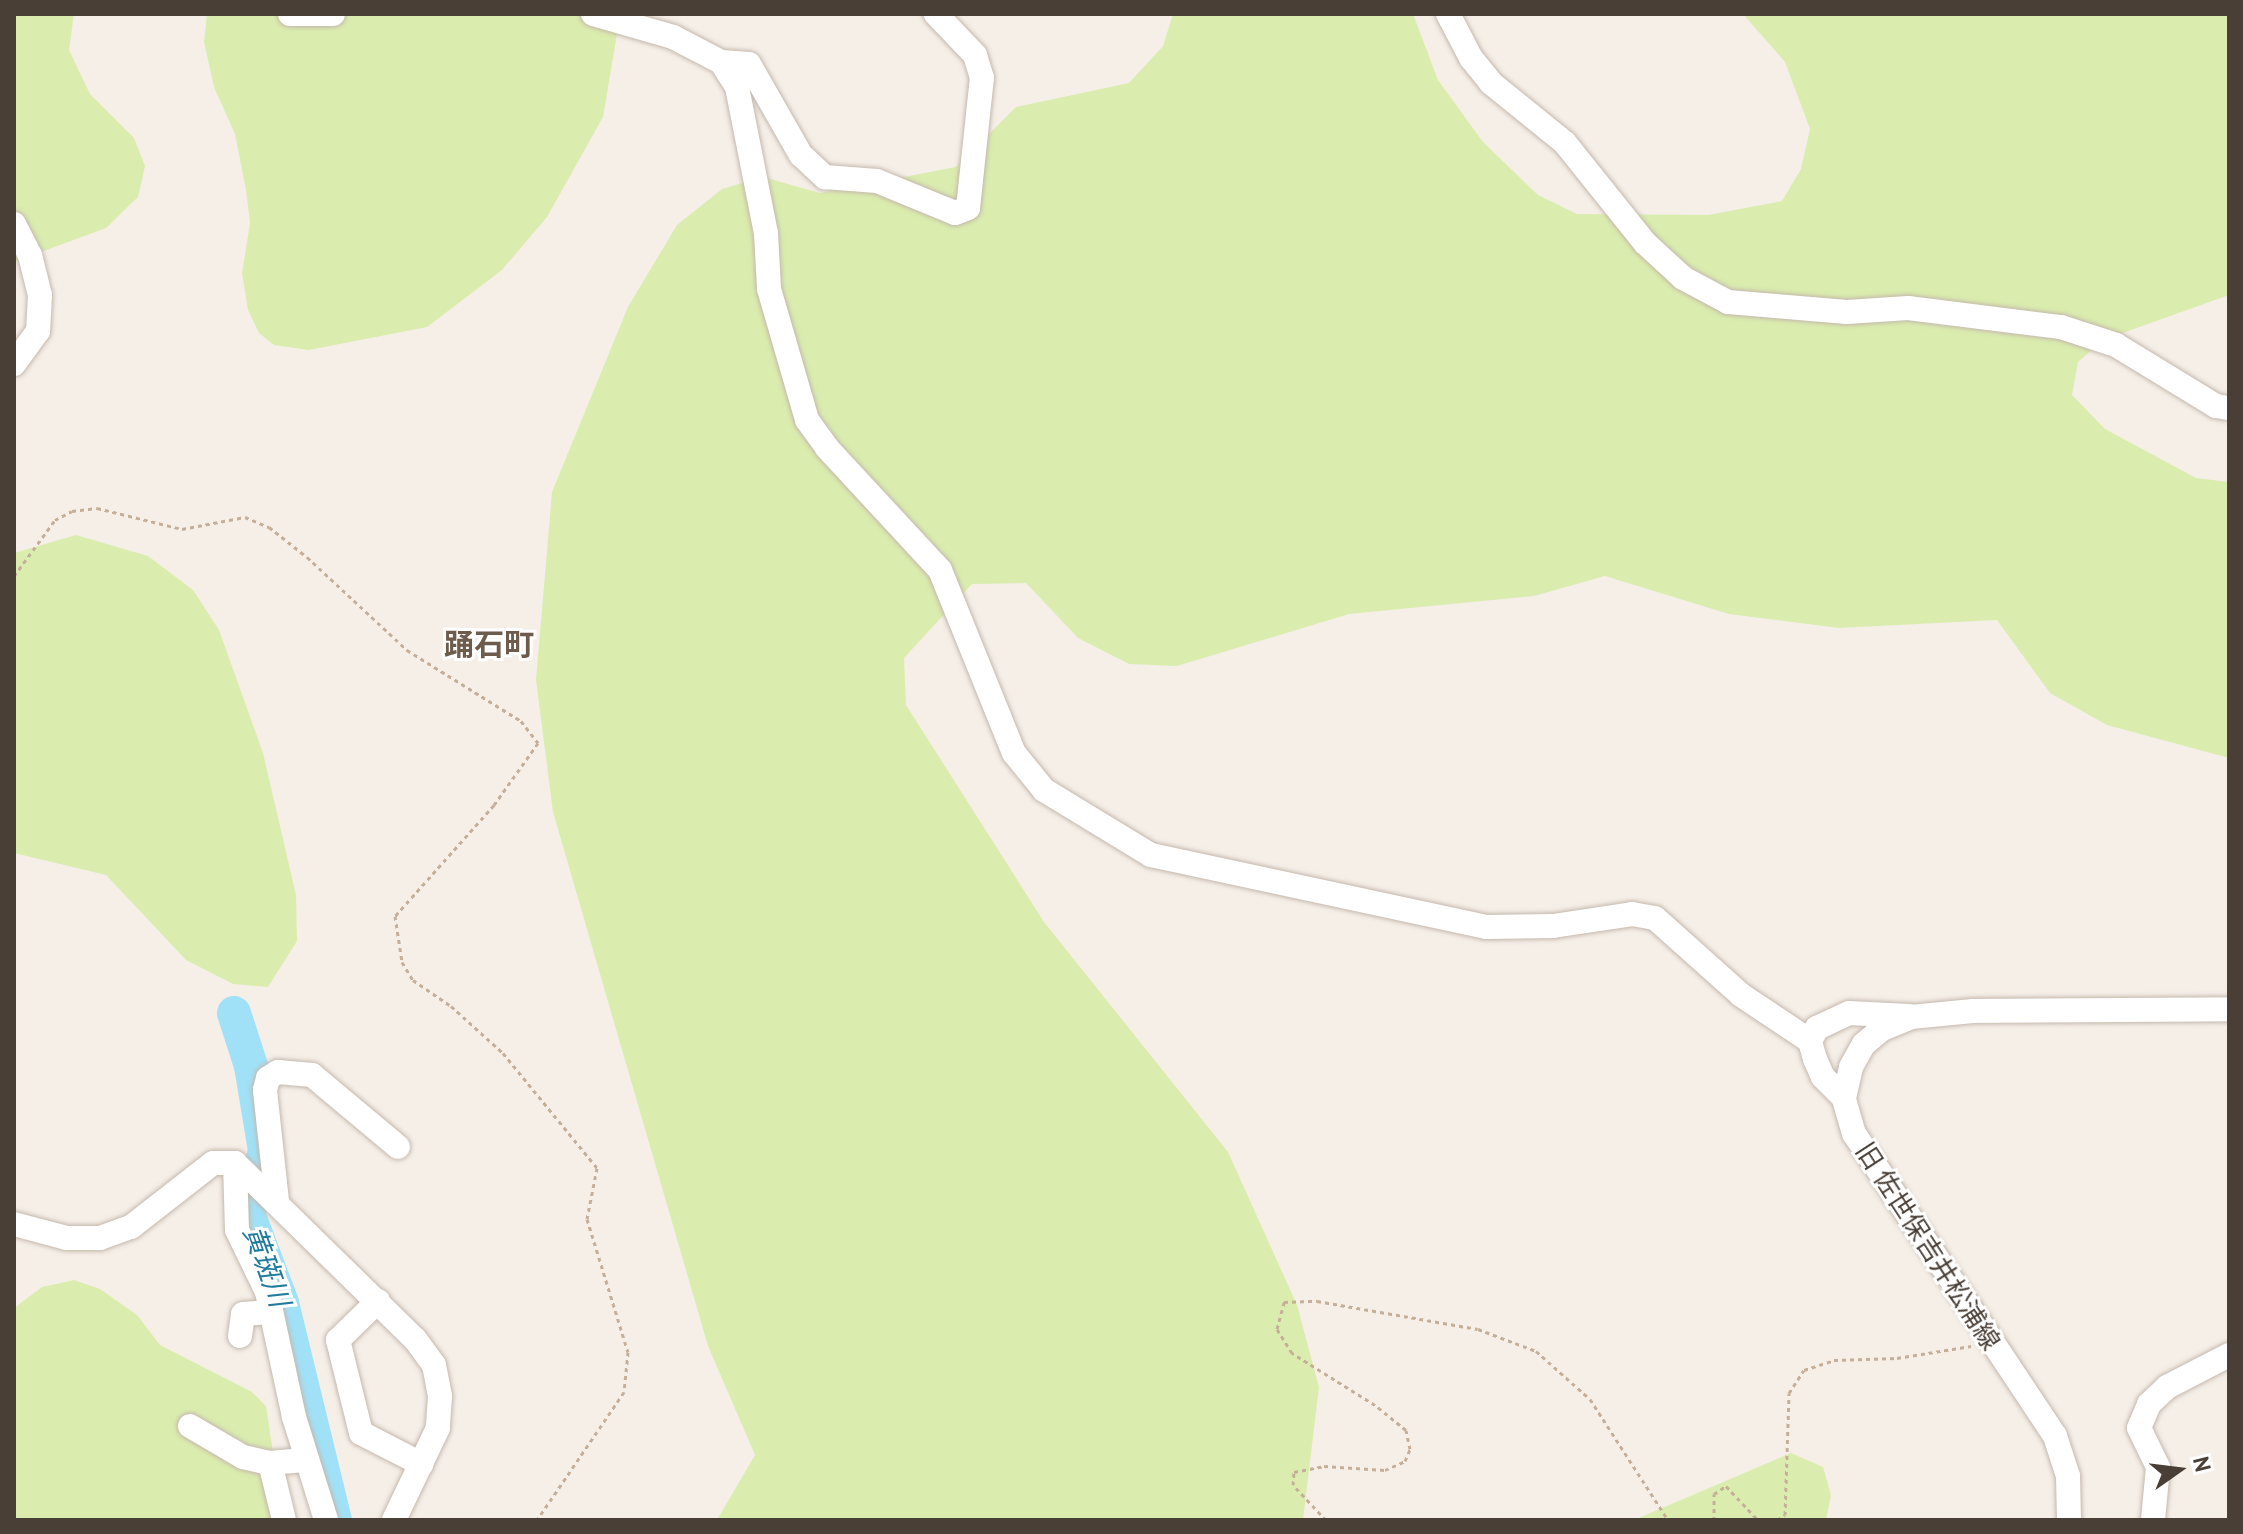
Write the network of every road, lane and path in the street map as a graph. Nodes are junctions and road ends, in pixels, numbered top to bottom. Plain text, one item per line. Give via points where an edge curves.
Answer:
1 (290, 14) edge
2 (333, 14) edge
3 (593, 14) edge
4 (936, 14) edge
5 (1448, 14) edge
6 (721, 62) junction
7 (14, 224) edge
8 (14, 364) edge
9 (2229, 408) edge
10 (14, 576) edge
11 (2229, 1009) edge
12 (1911, 1017) junction
13 (1810, 1041) junction
14 (1844, 1098) junction
15 (398, 1147) dead end
16 (235, 1163) junction
17 (277, 1201) junction
18 (14, 1224) edge
19 (378, 1301) junction
20 (271, 1312) junction
21 (240, 1336) dead end
22 (1992, 1343) junction
23 (2229, 1355) edge
24 (190, 1426) dead end
25 (307, 1460) junction
26 (270, 1463) junction
27 (421, 1464) junction
28 (284, 1520) edge
29 (326, 1520) edge
30 (394, 1520) edge
31 (537, 1520) edge
32 (1326, 1520) edge
33 (1668, 1520) edge
34 (1714, 1520) edge
35 (1758, 1520) edge
36 (1777, 1520) edge
37 (2069, 1520) edge
38 (2153, 1520) edge

1 - 2 street
3 - 6 street via 673,37
4 - 6 street via 975,55 982,78 968,208 955,213 877,181 825,177 801,155 749,64
5 - 9 street via 1491,83 1565,143 1645,243 1683,278 1728,302 1847,312 1908,308 2061,327 2116,345 2216,406
6 - 13 street via 737,87 766,233 769,289 807,420 940,570 1014,753 1044,790 1151,855 1486,927 1553,926 1632,914 1655,918 1741,995
7 - 8 street via 30,255 40,295 38,331
10 - 31 path via 55,520 72,511 97,508 182,529 245,517 269,527 307,557 407,650 521,721 538,743 494,805 395,916 402,962 413,980 503,1053 597,1168 587,1219 628,1352 624,1392
11 - 12 street via 1973,1011
12 - 13 street via 1849,1013 1828,1019
12 - 14 street via 1882,1029 1864,1044 1851,1067
13 - 14 street via 1823,1077
14 - 22 street, 旧 佐世保吉井松浦線 via 1854,1134
15 - 17 street via 312,1075 278,1072 268,1078 265,1090
16 - 17 street
16 - 18 street via 213,1163 131,1227 100,1238 67,1238
16 - 20 street via 237,1230
17 - 19 street
19 - 27 street via 434,1365 440,1396 438,1428
19 - 27 street via 338,1340 361,1433
20 - 21 street via 243,1314
20 - 25 street
22 - 36 path via 1897,1358 1834,1360 1804,1370 1789,1393 1785,1515
22 - 37 street, 旧 佐世保吉井松浦線 via 2055,1436 2068,1476
23 - 38 street via 2167,1387 2149,1404 2139,1428 2158,1467
24 - 26 street via 243,1457
25 - 26 street
25 - 29 street
26 - 28 street
27 - 30 street
32 - 33 path via 1293,1485 1294,1472 1324,1466 1385,1470 1405,1461 1410,1449 1406,1430 1292,1353 1277,1329 1284,1302 1317,1301 1478,1329 1536,1351 1590,1399
34 - 35 path via 1714,1494 1726,1486

